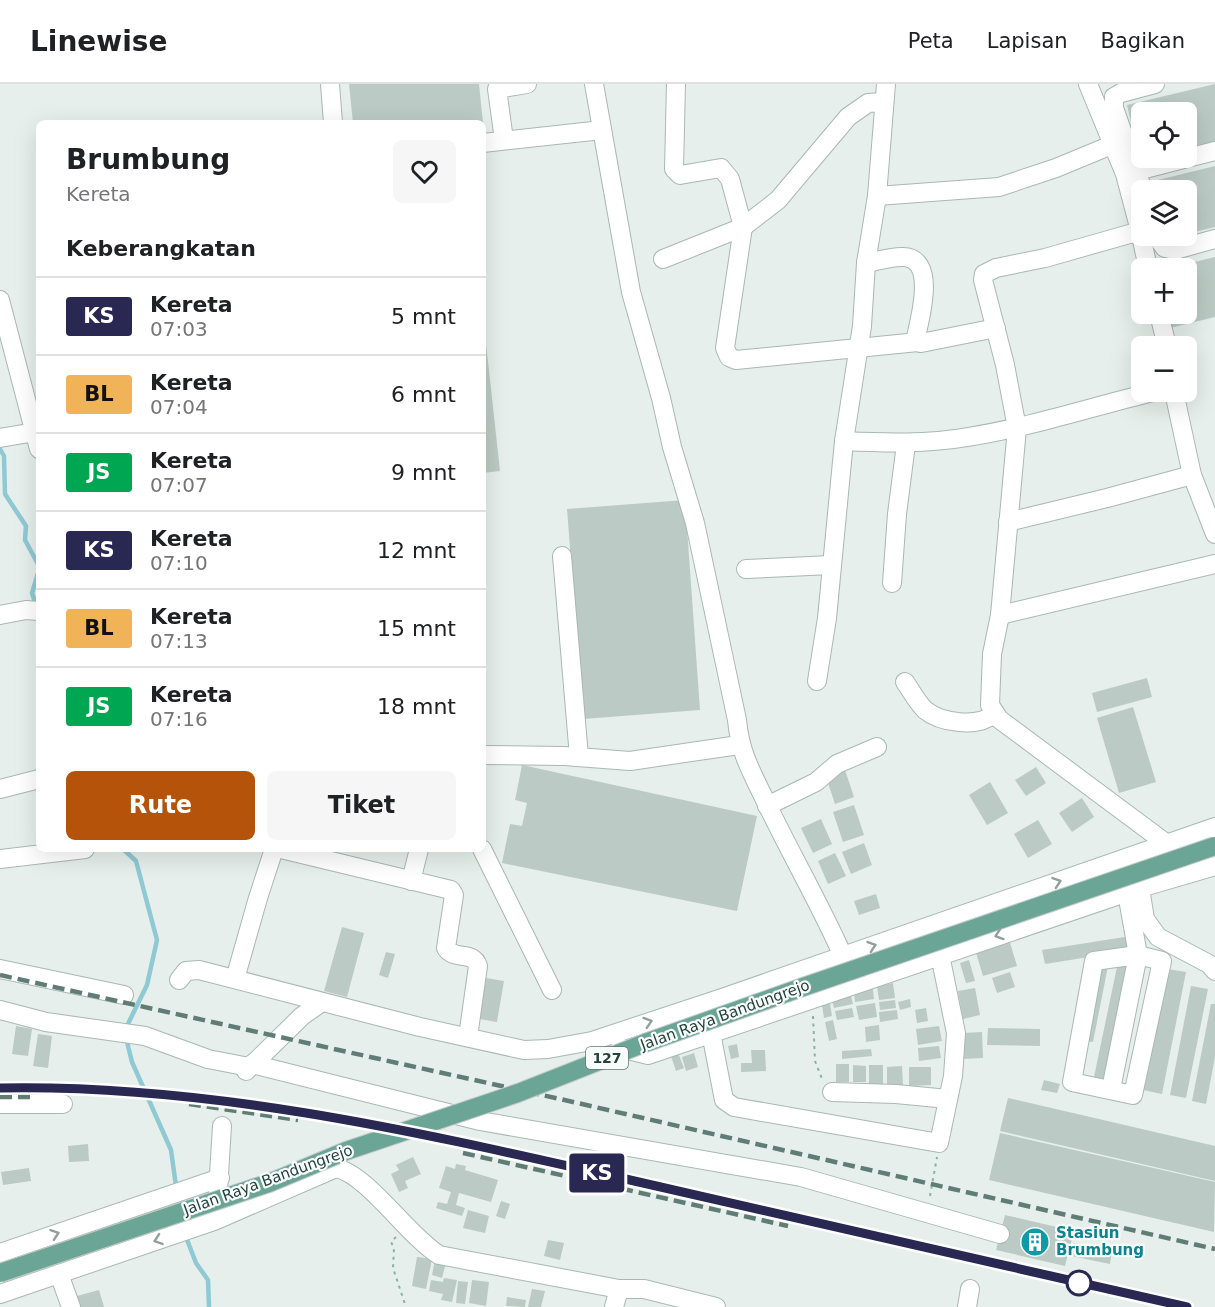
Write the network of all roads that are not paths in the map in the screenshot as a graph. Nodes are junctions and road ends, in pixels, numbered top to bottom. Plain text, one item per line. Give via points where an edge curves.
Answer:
1 (330, 84) edge
2 (527, 84) edge
3 (594, 84) edge
4 (676, 84) edge
5 (1089, 84) edge
6 (1155, 84) edge
7 (497, 86) edge
8 (885, 93) edge
9 (333, 120) edge
10 (602, 130) junction
11 (504, 140) junction
12 (486, 143) edge
13 (1114, 144) junction
14 (1215, 151) edge
15 (1137, 171) junction
16 (1140, 180) edge
17 (1131, 189) edge
18 (877, 196) junction
19 (742, 227) junction
20 (1131, 237) edge
21 (1215, 239) edge
22 (1197, 244) edge
23 (1163, 246) edge
24 (1190, 246) edge
25 (663, 259) dead end
26 (866, 263) junction
27 (0, 300) edge
28 (996, 328) junction
29 (918, 342) junction
30 (859, 348) junction
31 (1131, 398) edge
32 (1176, 402) edge
33 (1017, 428) junction
34 (36, 436) edge
35 (5, 437) edge
36 (36, 440) edge
37 (844, 441) junction
38 (906, 444) junction
39 (1192, 475) junction
40 (1008, 522) junction
41 (1215, 534) edge
42 (562, 556) dead end
43 (1215, 564) edge
44 (831, 565) junction
45 (746, 569) dead end
46 (892, 583) dead end
47 (33, 611) edge
48 (0, 615) edge
49 (1000, 615) junction
50 (817, 681) dead end
51 (905, 682) dead end
52 (994, 714) junction
53 (739, 745) junction
54 (877, 747) dead end
55 (486, 755) edge
56 (579, 757) junction
57 (36, 780) edge
58 (0, 789) edge
59 (767, 806) junction
60 (1215, 827) edge
61 (1167, 844) junction
62 (1215, 846) edge
63 (65, 852) edge
64 (273, 852) edge
65 (307, 852) edge
66 (418, 852) edge
67 (483, 852) edge
68 (325, 854) edge
69 (0, 859) edge
70 (1215, 866) edge
71 (411, 881) junction
72 (1134, 890) junction
73 (1138, 954) junction
74 (940, 955) junction
75 (843, 956) junction
76 (0, 969) edge
77 (1215, 971) edge
78 (235, 978) junction
79 (179, 980) dead end
80 (552, 990) dead end
81 (124, 995) dead end
82 (322, 1002) junction
83 (0, 1010) edge
84 (711, 1033) junction
85 (468, 1037) junction
86 (592, 1041) junction
87 (248, 1069) junction
88 (832, 1092) road end
89 (948, 1099) junction
90 (0, 1104) edge
91 (63, 1104) dead end
92 (222, 1126) dead end
93 (220, 1178) junction
94 (214, 1221) junction
95 (1000, 1234) dead end
96 (0, 1252) edge
97 (0, 1273) edge
98 (59, 1274) junction
99 (970, 1289) dead end
100 (0, 1294) edge
101 (616, 1298) edge
102 (71, 1307) edge
103 (716, 1307) edge
104 (967, 1307) edge

1 - 9 street
2 - 7 street
3 - 10 street
4 - 19 street via 674,169 680,175 721,168 726,172
5 - 13 street
6 - 15 street via 1114,98 1114,108
7 - 11 street
8 - 18 street
8 - 19 street via 848,117 778,200
10 - 11 street
10 - 53 street via 631,292 695,523
11 - 12 street
13 - 17 street
13 - 18 street via 999,187
14 - 15 street
15 - 16 street
18 - 26 street
19 - 25 street
19 - 30 street via 725,348 729,357 736,360
20 - 28 street via 984,274
21 - 22 street
23 - 24 street via 1175,250
26 - 29 street via 904,257 919,266 925,284
26 - 30 street
27 - 34 street
28 - 29 street
28 - 33 street
29 - 30 street
30 - 37 street
31 - 33 street
32 - 39 street
33 - 38 street
33 - 40 street
35 - 36 street
37 - 38 street
37 - 44 street
38 - 46 street
39 - 40 street
39 - 41 street
40 - 49 street
42 - 56 street
43 - 49 street
44 - 45 street
44 - 50 street
47 - 48 street
49 - 52 street via 992,663 990,705
51 - 52 street via 919,703 937,716 973,722
52 - 61 street
53 - 56 street via 630,761
53 - 59 street
54 - 59 street via 837,764 816,782
55 - 56 street
57 - 58 street
59 - 75 street
60 - 61 street
75 -> 61 street
62 - 97 main road, Jalan Raya Bandungrejo / 127, bridge via 729,1013 259,1186
63 - 69 street
64 - 78 street
65 - 68 street
66 - 71 street
67 - 80 street
68 - 71 street
70 - 72 street
71 - 85 street via 453,892 446,948 455,955 472,957 478,966
72 - 73 street
72 -> 74 street
72 - 77 street via 1145,919 1158,937
73 - 73 street via 1111,1089 1072,1082 1094,961
74 - 84 street
74 - 89 street via 956,1033
86 -> 75 street
76 - 81 street
78 - 79 street via 193,969
78 - 82 street
82 - 85 street
82 - 87 street via 302,1016
83 - 87 street via 46,1022 145,1036
84 - 86 street via 648,1055
84 - 89 street via 724,1101 734,1107 939,1143
85 - 86 street via 524,1050
87 - 95 street via 480,1121 801,1178
88 - 89 street
90 - 91 street
92 - 93 street
93 - 94 street
96 -> 93 street
94 -> 98 street
94 - 101 street via 336,1168 367,1189 426,1248 439,1255
98 - 100 street
98 - 102 street
99 - 104 street
101 - 103 street via 644,1289

